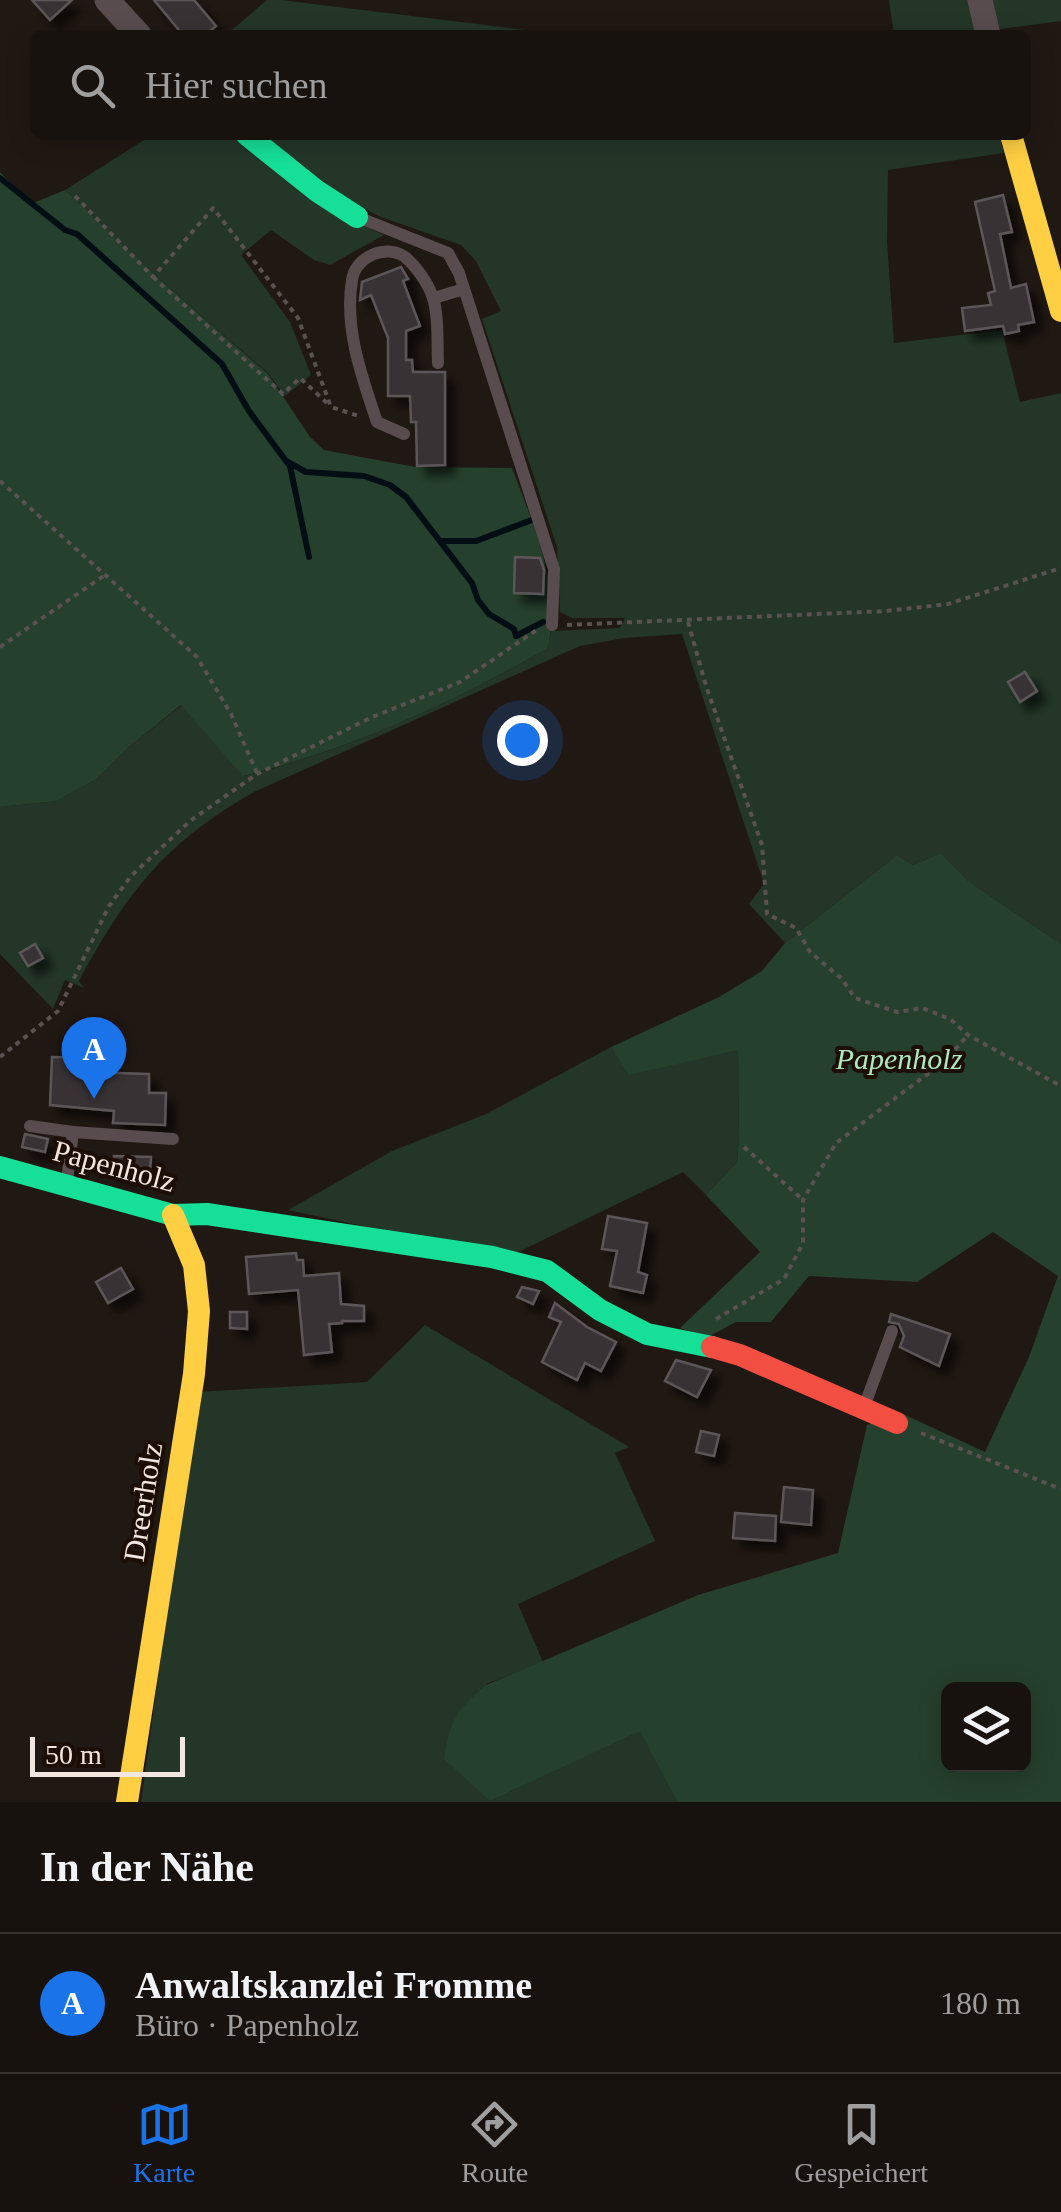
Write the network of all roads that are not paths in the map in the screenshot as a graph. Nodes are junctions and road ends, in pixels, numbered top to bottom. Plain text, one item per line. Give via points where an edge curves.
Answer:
1 (107, 0) edge
2 (980, 0) edge
3 (134, 30) edge
4 (987, 30) edge
5 (254, 140) edge
6 (1012, 140) edge
7 (358, 217) joint
8 (464, 289) junction
9 (434, 298) junction
10 (1061, 310) edge
11 (438, 364) dead end
12 (404, 434) dead end
13 (552, 626) road end
14 (30, 1126) dead end
15 (73, 1132) junction
16 (173, 1139) dead end
17 (0, 1167) edge
18 (67, 1183) junction
19 (173, 1215) junction
20 (892, 1331) dead end
21 (863, 1409) junction
22 (897, 1424) road end
23 (128, 1802) edge

1 - 3 street
2 - 4 street
5 - 7 street
6 - 10 street
7 - 8 lane via 448,253
8 - 9 lane
8 - 13 lane via 554,569
9 - 11 lane
9 - 12 lane via 403,255 365,257 352,276 352,337 378,422
14 - 15 lane
15 - 16 lane
15 - 18 lane
17 - 18 street, Papenholz
18 - 19 street, Papenholz
19 - 21 street, Papenholz via 208,1214 548,1271 624,1325 740,1355
19 - 23 street, Dreerholz via 194,1265 199,1311
20 - 21 lane
21 - 22 street, Papenholz

